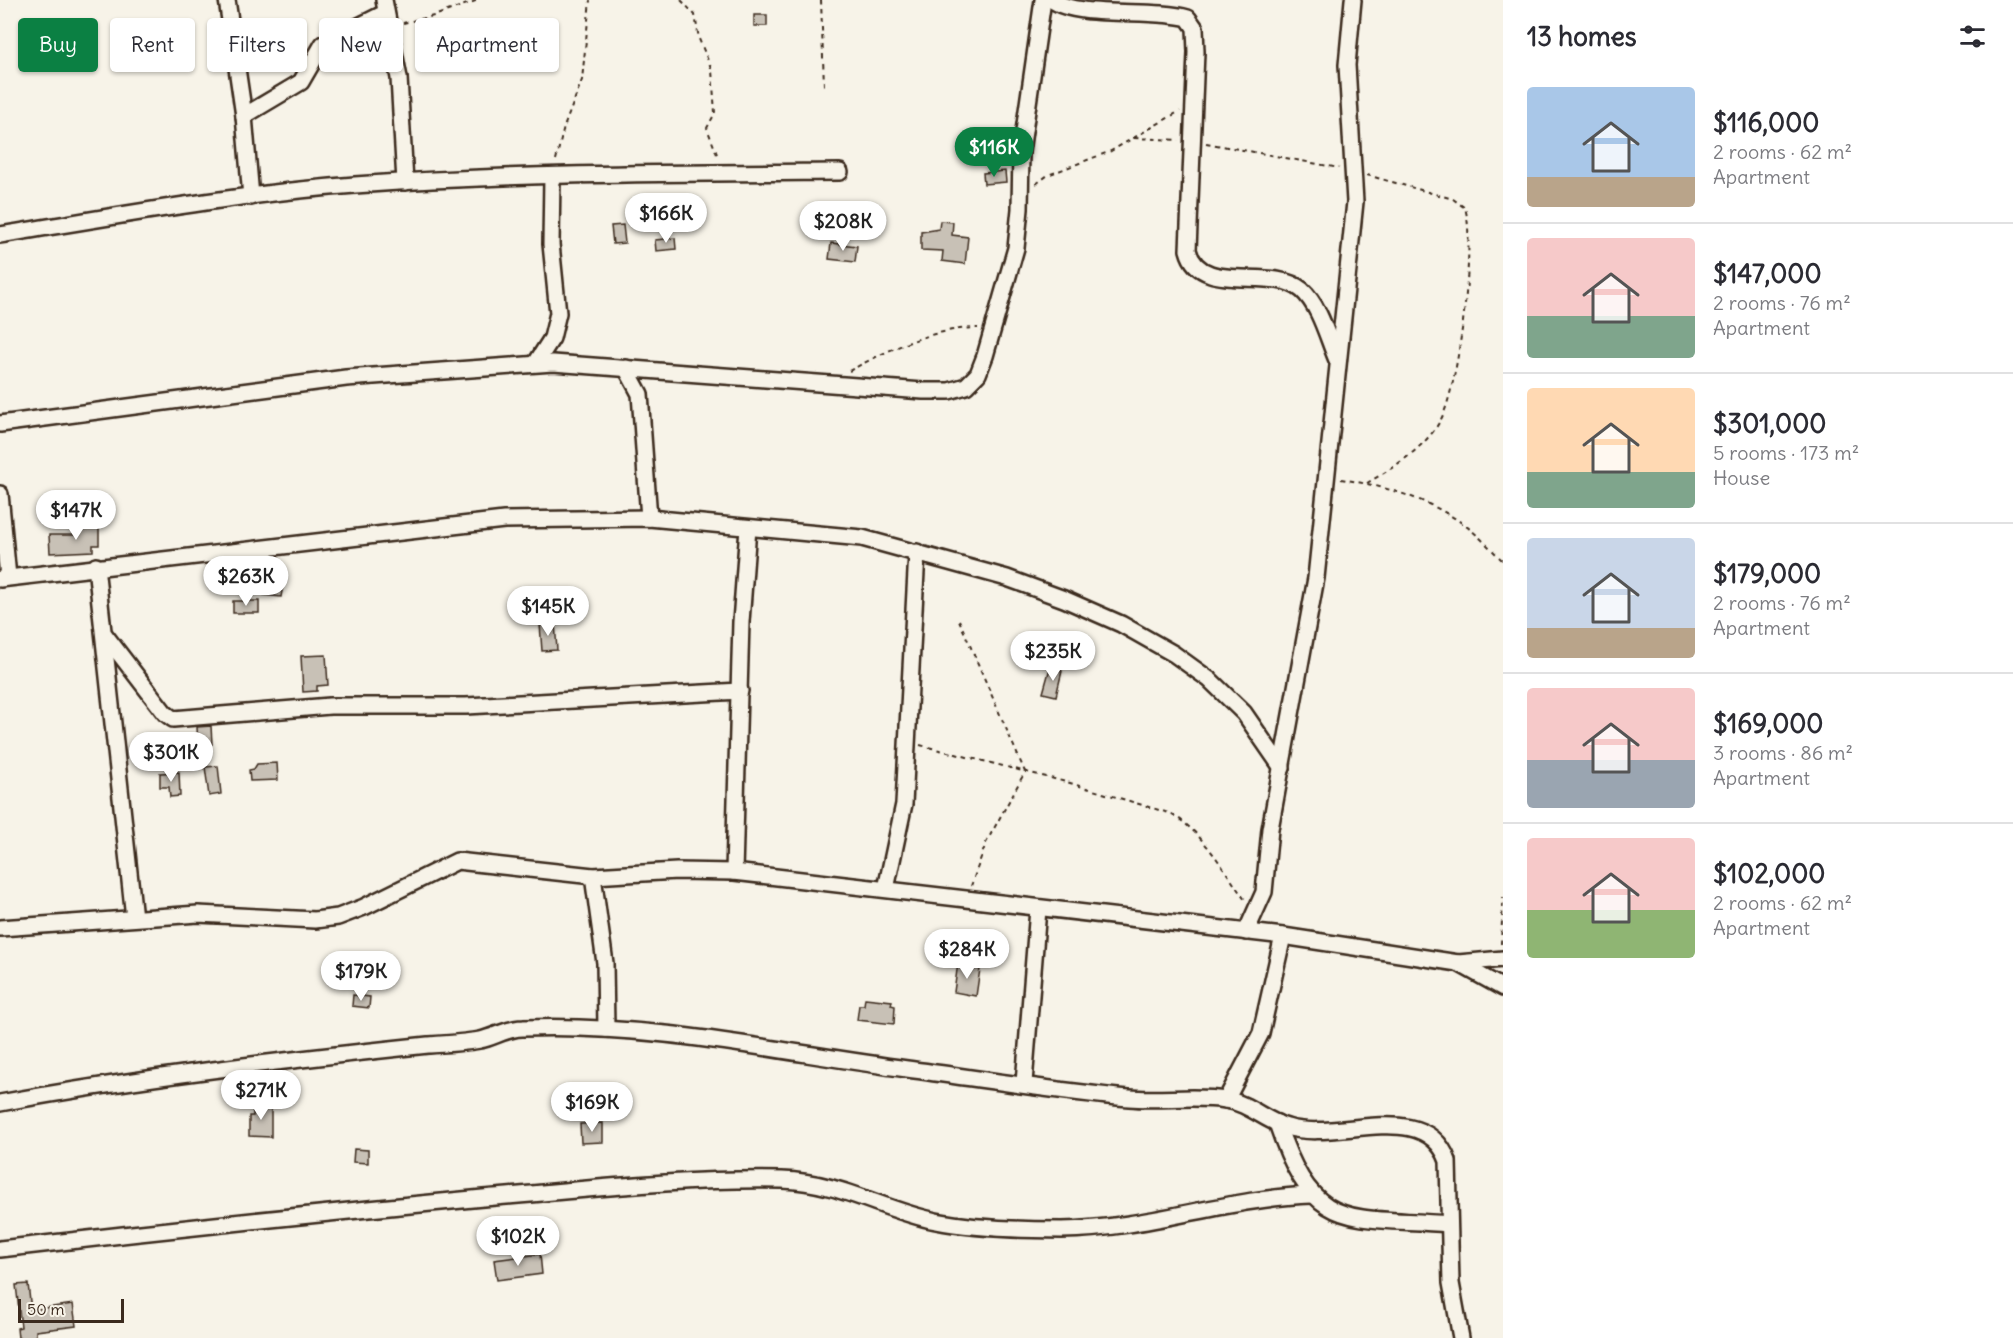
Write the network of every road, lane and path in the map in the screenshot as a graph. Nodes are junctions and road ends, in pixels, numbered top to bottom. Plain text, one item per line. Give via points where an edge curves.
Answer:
1 (227, 0) edge
2 (478, 0) edge
3 (590, 0) edge
4 (681, 0) edge
5 (821, 0) edge
6 (1043, 0) edge
7 (1052, 0) edge
8 (1353, 0) edge
9 (386, 13) edge
10 (824, 86) dead end
11 (1195, 102) junction
12 (244, 116) junction
13 (1134, 138) junction
14 (1194, 141) junction
15 (1355, 171) junction
16 (840, 172) dead end
17 (725, 173) junction
18 (552, 176) junction
19 (405, 182) junction
20 (251, 197) junction
21 (1020, 209) junction
22 (0, 235) edge
23 (993, 328) junction
24 (1338, 361) junction
25 (536, 363) junction
26 (626, 368) junction
27 (824, 384) junction
28 (0, 424) edge
29 (1326, 476) junction
30 (1366, 483) junction
31 (0, 494) edge
32 (649, 518) junction
33 (748, 528) junction
34 (916, 552) junction
35 (1503, 561) edge
36 (96, 566) junction
37 (4, 578) edge
38 (959, 621) dead end
39 (105, 635) junction
40 (740, 691) junction
41 (907, 742) junction
42 (1282, 768) junction
43 (1025, 772) junction
44 (734, 872) junction
45 (593, 876) junction
46 (886, 889) junction
47 (1503, 897) edge
48 (969, 901) junction
49 (1038, 909) junction
50 (1256, 915) junction
51 (134, 918) junction
52 (0, 928) edge
53 (1246, 932) junction
54 (1283, 936) junction
55 (1502, 959) edge
56 (1458, 963) junction
57 (1503, 988) edge
58 (606, 1029) junction
59 (1024, 1083) junction
60 (1226, 1100) junction
61 (0, 1103) edge
62 (1276, 1123) junction
63 (1312, 1195) junction
64 (1448, 1224) junction
65 (0, 1249) edge
66 (1461, 1338) edge

1 - 12 street
2 - 9 path via 434,16
3 - 18 path via 582,80 564,127
4 - 17 path via 695,15 699,39 710,60 716,105 715,116 707,128
5 - 10 path
6 - 21 street via 1021,152
7 - 11 street via 1062,6 1173,13 1188,18 1195,28
8 - 15 street via 1347,65
9 - 12 street via 323,44 301,82
9 - 19 street via 399,78
11 - 13 path
11 - 14 street
12 - 20 street
13 - 14 path
13 - 21 path via 1048,175 1031,190
14 - 15 path
14 - 24 street via 1188,250 1191,261 1202,272 1289,282 1303,291
15 - 24 street
15 - 30 path via 1453,200 1464,208 1468,226 1463,327 1452,390 1443,416 1420,444
16 - 17 street
17 - 18 street
18 - 19 street
18 - 25 street via 551,244 558,313 552,338
19 - 20 street
20 - 22 street
21 - 23 street via 1016,248
23 - 27 path via 957,329 909,342
23 - 27 street via 978,374 962,387 923,391
24 - 29 street
25 - 26 street
25 - 28 street via 346,378
26 - 27 street
26 - 32 street via 640,394
29 - 30 path
29 - 42 street via 1316,578
30 - 35 path via 1396,491 1450,515
31 - 37 street
32 - 33 street
32 - 36 street via 459,524
33 - 34 street via 862,538
33 - 40 street
34 - 41 street
34 - 42 street via 1064,599 1121,624 1174,654 1210,680 1244,713
36 - 37 street
36 - 39 street
38 - 43 path
39 - 40 street via 172,719 330,706 466,706
39 - 51 street
40 - 44 street
41 - 43 path
41 - 46 street via 904,804
42 - 50 street via 1270,829 1264,892
43 - 48 path via 986,843 974,873
43 - 50 path via 1182,820 1208,848
44 - 45 street
44 - 46 street
45 - 51 street via 464,861 441,867 338,917 315,920 198,914
45 - 58 street via 606,963
46 - 48 street
47 - 55 path
48 - 49 street
49 - 53 street
49 - 59 street
50 - 53 street
51 - 52 street
53 - 54 street
54 - 56 street
54 - 60 street via 1261,1033
55 - 56 street
56 - 57 street
58 - 59 street via 702,1038
58 - 61 street via 518,1028 478,1040 109,1085
59 - 60 street via 1132,1098
60 - 62 street
62 - 63 street via 1294,1167
62 - 64 street via 1313,1130 1406,1126 1426,1132 1443,1145 1448,1161
63 - 64 street via 1329,1209 1351,1217
63 - 65 street via 1246,1200 1108,1227 1012,1229 935,1221 818,1184 784,1180 682,1182 222,1222
64 - 66 street via 1451,1283

